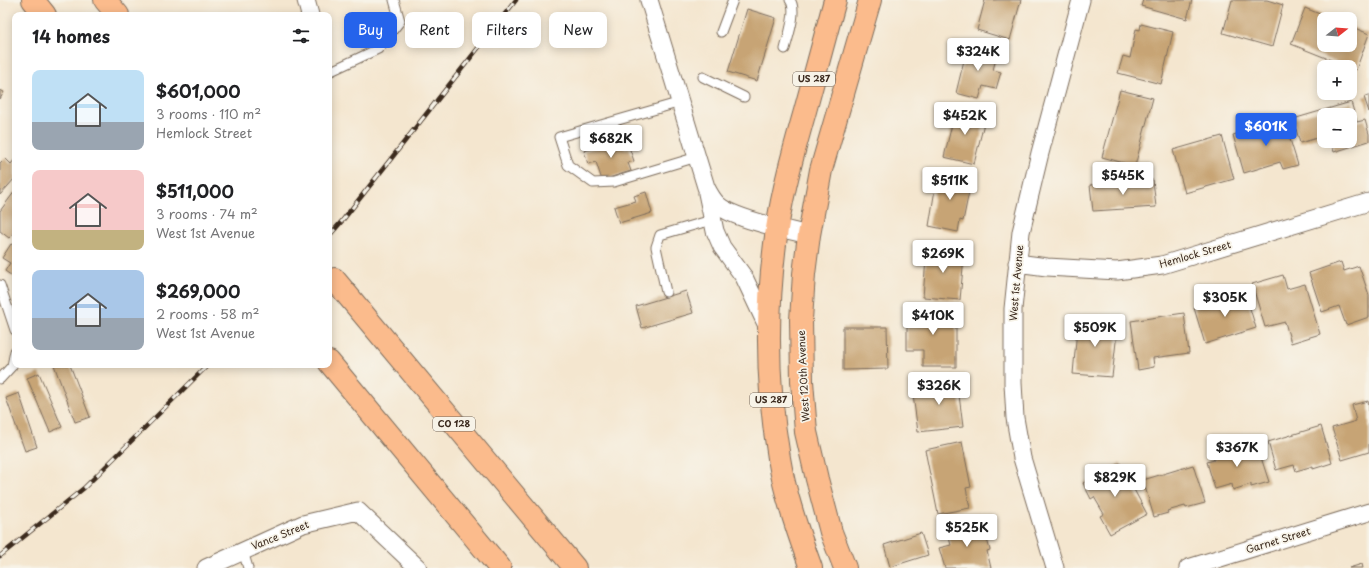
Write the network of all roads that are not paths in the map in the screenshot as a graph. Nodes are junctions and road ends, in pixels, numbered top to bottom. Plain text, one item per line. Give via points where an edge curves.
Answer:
1 (33, 0) edge
2 (105, 0) edge
3 (306, 0) edge
4 (394, 0) edge
5 (649, 0) edge
6 (733, 0) edge
7 (790, 0) edge
8 (835, 0) edge
9 (870, 0) edge
10 (1081, 0) edge
11 (43, 12) edge
12 (115, 12) edge
13 (309, 12) edge
14 (721, 32) dead end
15 (785, 49) dead end
16 (332, 71) edge
17 (703, 77) dead end
18 (744, 97) dead end
19 (681, 102) junction
20 (697, 157) junction
21 (706, 187) junction
22 (1369, 202) edge
23 (732, 213) junction
24 (713, 219) junction
25 (777, 228) junction
26 (809, 235) junction
27 (1017, 263) junction
28 (334, 279) dead end
29 (0, 285) edge
30 (666, 292) dead end
31 (12, 321) edge
32 (769, 329) junction
33 (12, 366) edge
34 (332, 366) edge
35 (0, 379) edge
36 (1369, 512) edge
37 (243, 551) junction
38 (206, 568) edge
39 (248, 568) edge
40 (418, 568) edge
41 (500, 568) edge
42 (575, 568) edge
43 (811, 568) edge
44 (846, 568) edge
45 (1055, 568) edge
46 (1188, 568) edge

1 - 11 main road
2 - 12 main road
3 - 13 street
4 - 16 lane via 400,21 378,49
5 - 19 street
6 - 14 lane
7 - 15 lane via 794,10
8 - 25 main road, US 287 via 792,157
9 - 26 main road, US 287 via 821,170
10 - 27 street, West 1st Avenue via 1040,153 1021,232
17 - 18 lane
19 - 20 street
19 - 20 lane via 559,137 568,165 593,183 614,182
20 - 21 street
21 - 23 street via 719,206
21 - 24 street
22 - 27 street, Hemlock Street via 1162,265 1117,271
23 - 24 lane
23 - 25 street
24 - 30 lane via 660,236 656,247
24 - 32 street via 722,247 744,277
25 - 26 street
25 - 32 main road, US 287 via 771,275
26 - 44 main road, West 120th Avenue / US 287 via 801,320 806,432 831,532
27 - 45 street, West 1st Avenue via 1012,309 1015,418 1022,458
28 - 42 main road, CO 128
29 - 31 lane
32 - 43 main road, US 287 via 771,403 779,459 794,521
33 - 35 lane
34 - 41 main road
36 - 46 street, Garnet Street
37 - 38 street, Vance Street
37 - 39 lane
37 - 40 street, Vance Street via 303,524 358,511

